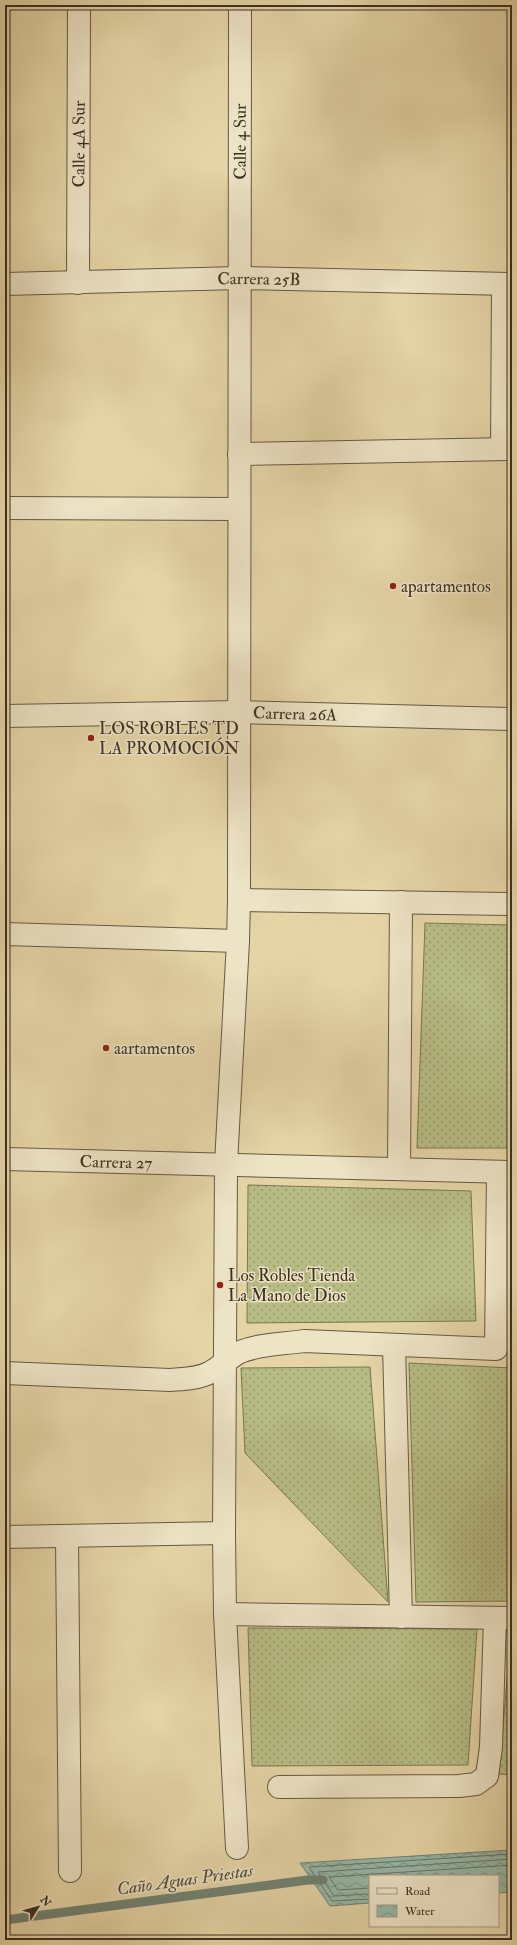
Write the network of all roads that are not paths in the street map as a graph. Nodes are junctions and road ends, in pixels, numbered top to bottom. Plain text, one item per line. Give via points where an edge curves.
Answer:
1 (79, 5) edge
2 (240, 5) edge
3 (239, 278) junction
4 (78, 283) junction
5 (5, 284) edge
6 (507, 284) edge
7 (507, 449) edge
8 (239, 454) junction
9 (5, 508) edge
10 (239, 509) junction
11 (239, 712) junction
12 (5, 716) edge
13 (512, 719) edge
14 (239, 900) junction
15 (401, 902) junction
16 (512, 904) edge
17 (5, 934) edge
18 (238, 941) junction
19 (5, 1159) edge
20 (226, 1164) junction
21 (399, 1169) junction
22 (505, 1172) edge
23 (394, 1345) junction
24 (504, 1349) edge
25 (225, 1361) junction
26 (5, 1373) edge
27 (224, 1533) junction
28 (67, 1536) junction
29 (5, 1537) edge
30 (225, 1614) junction
31 (401, 1617) junction
32 (504, 1618) edge
33 (279, 1787) dead end
34 (237, 1848) dead end
35 (70, 1871) dead end

1 - 4 street, Calle 4A Sur
2 - 3 street, Calle 4 Sur
3 - 4 street, Carrera 25B
3 - 6 street, Carrera 25B
3 - 8 street, Calle 4 Sur
4 - 5 street, Carrera 25B
6 - 7 street
7 - 8 street
8 - 10 street, Calle 4 Sur
9 - 10 street
10 - 11 street, Calle 4 Sur
11 - 12 street, Carrera 26A
11 - 13 street, Carrera 26A
11 - 14 street, Calle 4 Sur
14 - 15 street
14 - 18 street, Calle 4 Sur
15 - 16 street
15 - 21 street
17 - 18 street
18 - 20 street, Calle 4 Sur
19 - 20 street, Carrera 27
20 - 21 street, Carrera 27
20 - 25 street, Calle 4 Sur
21 - 22 street, Carrera 27
22 - 24 street
23 - 24 street
23 - 25 street via 304,1341 252,1349
23 - 31 street
25 - 26 street via 210,1373 170,1380
25 - 27 street, Calle 4 Sur
27 - 28 street
27 - 30 street, Calle 4 Sur
28 - 29 street
28 - 35 street
30 - 31 street
30 - 34 street, Calle 4 Sur
31 - 32 street
32 - 33 street via 487,1776 476,1784 459,1786

